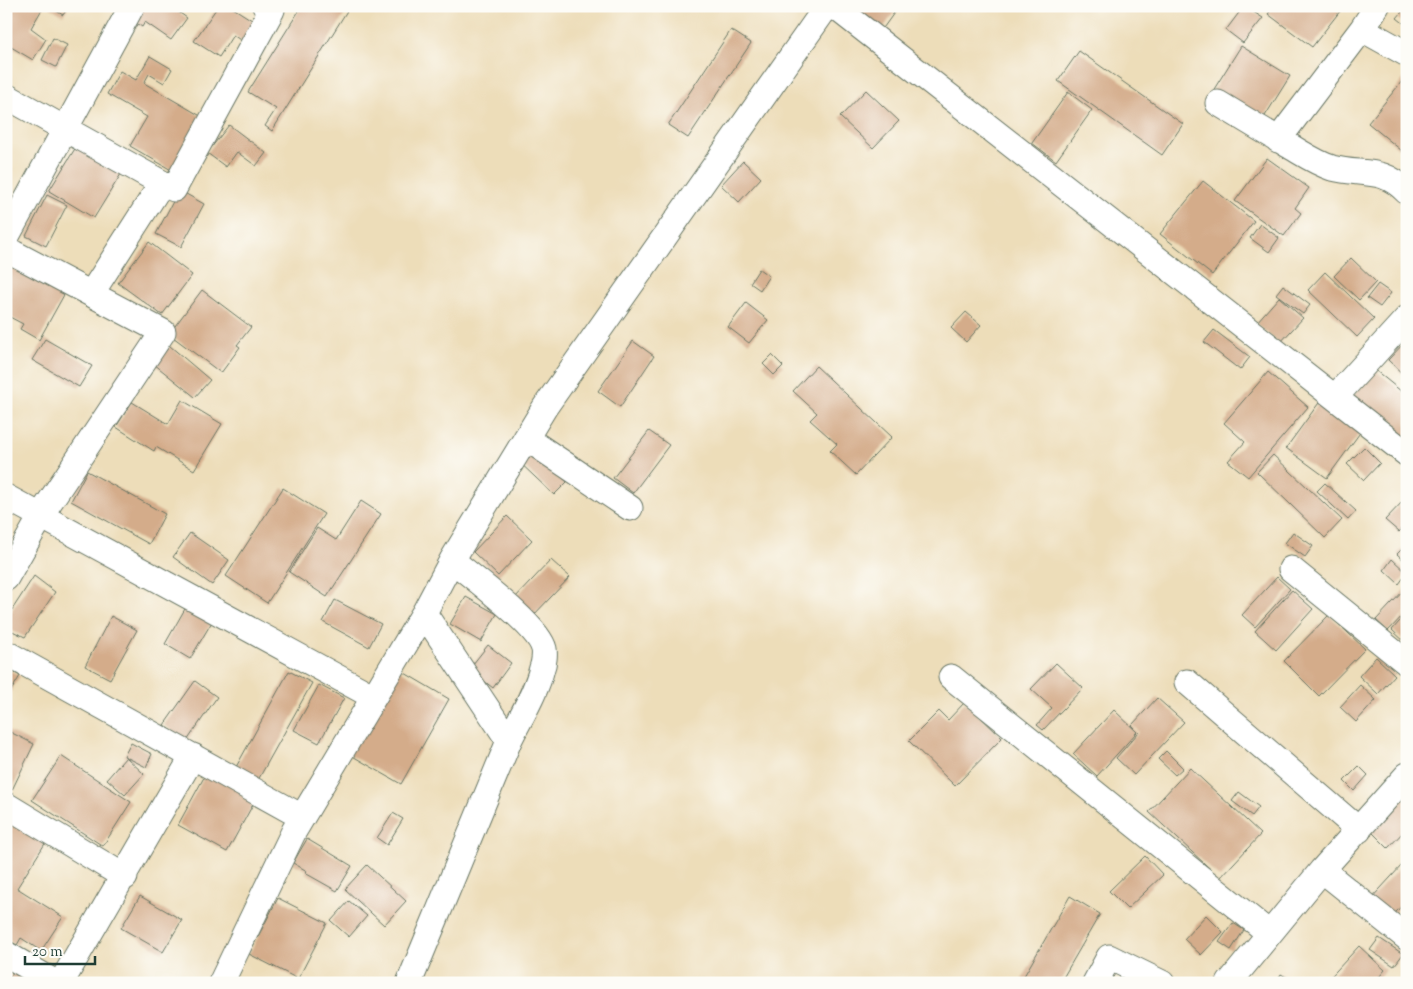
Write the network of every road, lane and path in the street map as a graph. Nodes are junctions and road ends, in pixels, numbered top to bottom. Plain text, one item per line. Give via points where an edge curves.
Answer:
1 (132, 6) edge
2 (265, 6) edge
3 (827, 6) edge
4 (834, 6) edge
5 (1377, 6) edge
6 (1362, 29) junction
7 (1407, 54) edge
8 (6, 96) edge
9 (1218, 103) dead end
10 (66, 128) junction
11 (1278, 140) junction
12 (162, 183) junction
13 (1407, 192) edge
14 (6, 238) edge
15 (6, 249) edge
16 (91, 294) junction
17 (1407, 318) edge
18 (1335, 397) junction
19 (526, 438) junction
20 (1407, 454) edge
21 (6, 497) edge
22 (630, 508) dead end
23 (41, 516) junction
24 (452, 560) junction
25 (1291, 569) dead end
26 (6, 578) edge
27 (424, 613) junction
28 (6, 653) edge
29 (1407, 663) edge
30 (951, 677) dead end
31 (1187, 682) dead end
32 (374, 697) junction
33 (509, 741) junction
34 (193, 756) junction
35 (1407, 775) edge
36 (6, 805) edge
37 (302, 817) junction
38 (1359, 830) junction
39 (1322, 870) junction
40 (125, 876) junction
41 (1269, 933) junction
42 (1407, 938) edge
43 (6, 954) edge
44 (56, 983) edge
45 (61, 983) edge
46 (221, 983) edge
47 (408, 983) edge
48 (1094, 983) edge
49 (1162, 983) edge
50 (1229, 983) edge

1 - 10 street
2 - 12 street via 272,10 174,189
3 - 19 street
4 - 18 street
5 - 6 street
6 - 7 street
6 - 11 street
8 - 10 street
9 - 11 street
10 - 12 street
10 - 14 street
11 - 13 street via 1331,168 1377,172
12 - 16 street
15 - 16 street
16 - 23 street via 163,332
17 - 18 street
18 - 20 street
19 - 22 street
19 - 24 street
21 - 23 street
23 - 26 street
23 - 32 street
24 - 27 street
24 - 33 street via 523,620 536,633 544,649 540,675
25 - 29 street
27 - 32 street
27 - 33 street
28 - 34 street
30 - 41 street
31 - 38 street
32 - 37 street
33 - 47 street
34 - 37 street
34 - 40 street
35 - 38 street
36 - 40 street
37 - 46 street
38 - 39 street
39 - 41 street
39 - 42 street
40 - 45 street
41 - 50 street
43 - 44 street
48 - 49 street via 1109,957

